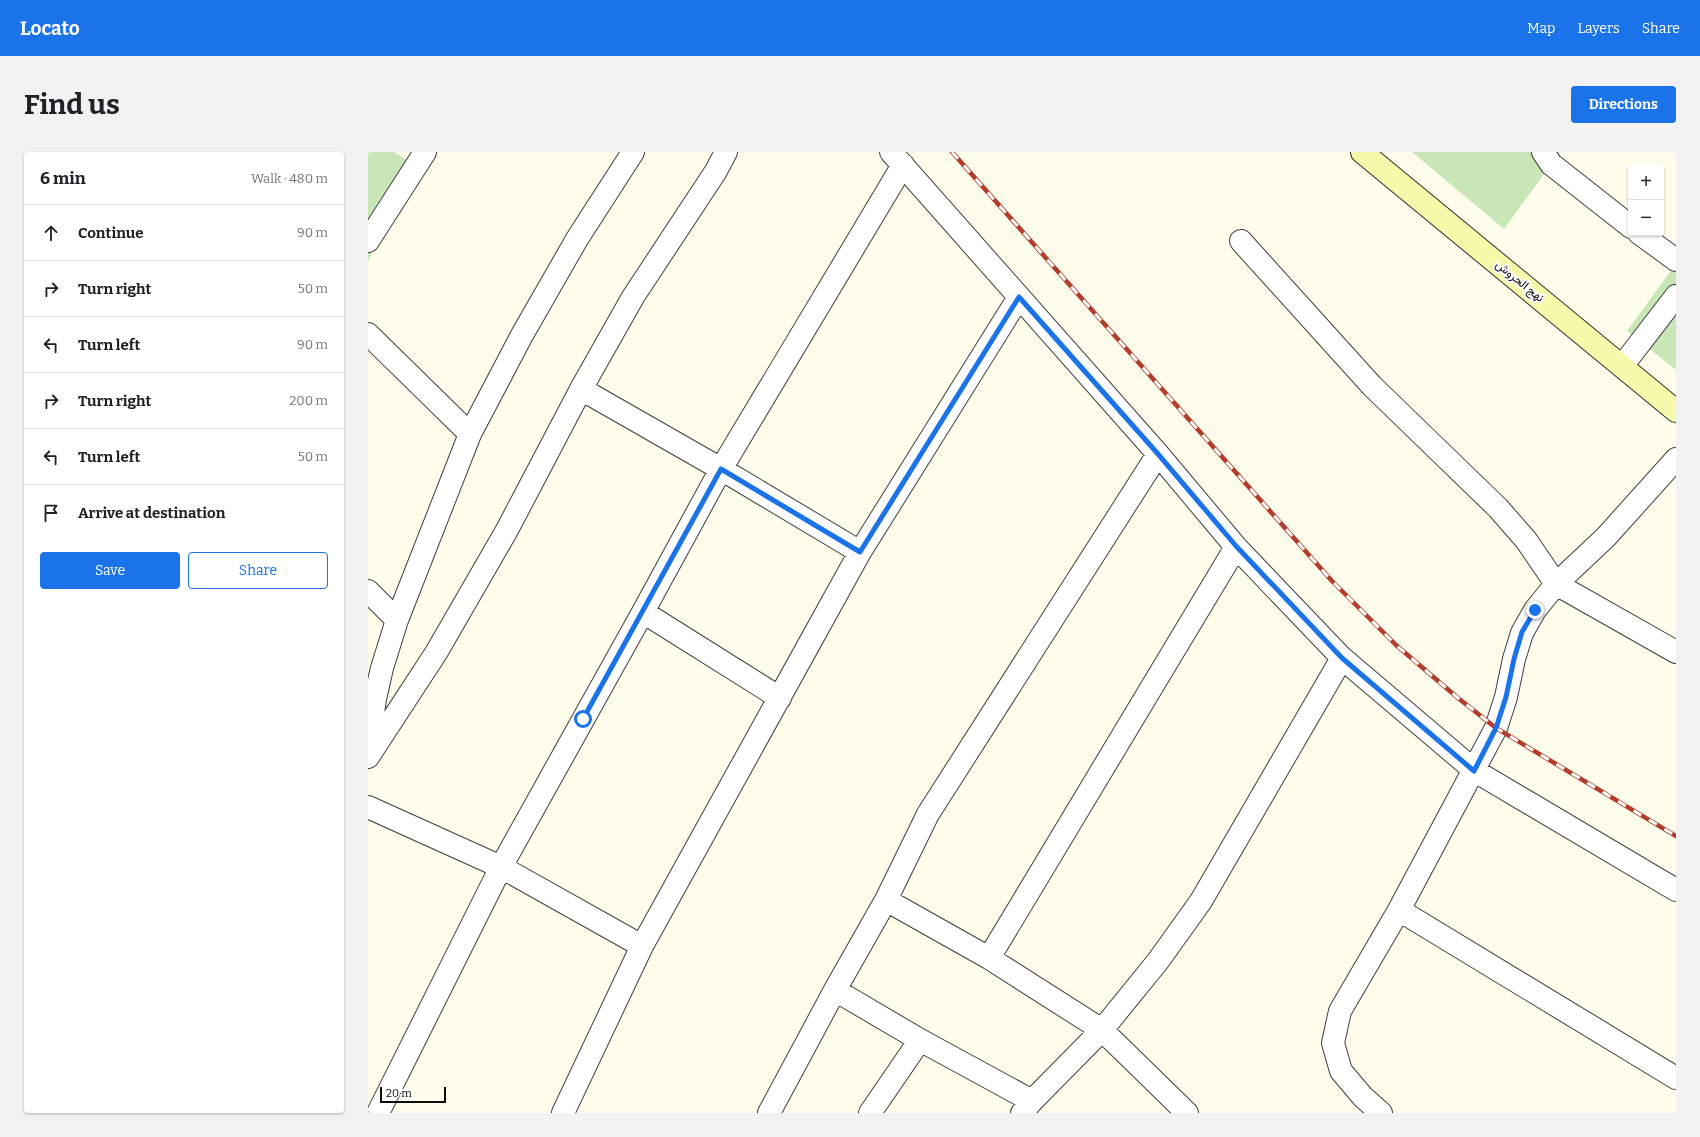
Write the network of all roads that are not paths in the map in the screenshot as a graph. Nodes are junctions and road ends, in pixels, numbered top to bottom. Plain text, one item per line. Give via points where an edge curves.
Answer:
1 (425, 152) edge
2 (633, 152) edge
3 (726, 152) edge
4 (1362, 152) edge
5 (1543, 152) edge
6 (897, 158) edge
7 (1628, 225) edge
8 (1643, 236) edge
9 (368, 241) edge
10 (1242, 242) dead end
11 (1676, 260) edge
12 (1676, 296) edge
13 (1019, 297) junction
14 (368, 334) edge
15 (1623, 365) junction
16 (581, 389) junction
17 (1676, 411) edge
18 (470, 434) junction
19 (1158, 454) junction
20 (1676, 459) edge
21 (721, 469) junction
22 (1236, 546) junction
23 (860, 552) junction
24 (1556, 584) junction
25 (368, 591) edge
26 (643, 612) junction
27 (397, 620) junction
28 (1676, 652) edge
29 (1342, 658) junction
30 (780, 698) junction
31 (368, 750) edge
32 (368, 757) edge
33 (1474, 771) junction
34 (368, 807) edge
35 (501, 867) junction
36 (1676, 890) edge
37 (886, 900) junction
38 (1399, 910) junction
39 (642, 946) junction
40 (989, 958) junction
41 (835, 990) junction
42 (1102, 1030) junction
43 (920, 1040) junction
44 (1676, 1078) edge
45 (1027, 1107) edge
46 (378, 1113) edge
47 (564, 1113) edge
48 (769, 1113) edge
49 (870, 1113) edge
50 (1187, 1113) edge
51 (1380, 1113) edge

1 - 9 street
2 - 18 street via 577,238
3 - 16 street via 633,297
4 - 15 street, نهج الحروش
5 - 7 street via 1551,164
6 - 13 street
6 - 21 street
8 - 11 street
10 - 24 street via 1372,386 1498,508 1526,540
12 - 15 street
13 - 19 street
13 - 23 street
14 - 18 street
15 - 17 street, نهج الحروش
16 - 21 street
16 - 32 street via 503,537 436,653
18 - 27 street
19 - 22 street
19 - 37 street via 928,814
20 - 24 street via 1606,537
21 - 23 street
21 - 26 street
22 - 29 street
22 - 40 street
23 - 30 street
24 - 28 street
24 - 33 street via 1535,610 1522,632 1496,728
25 - 27 street
26 - 30 street
26 - 35 street
27 - 31 street via 375,699
29 - 33 street
29 - 42 street via 1201,901 1158,961
30 - 39 street
33 - 36 street
33 - 38 street
34 - 35 street
35 - 39 street
35 - 46 street
37 - 40 street
37 - 41 street
38 - 44 street
38 - 51 street via 1340,1011 1333,1043 1341,1071
39 - 47 street
40 - 42 street
41 - 43 street
41 - 48 street
42 - 45 street
42 - 50 street
43 - 45 street
43 - 49 street

